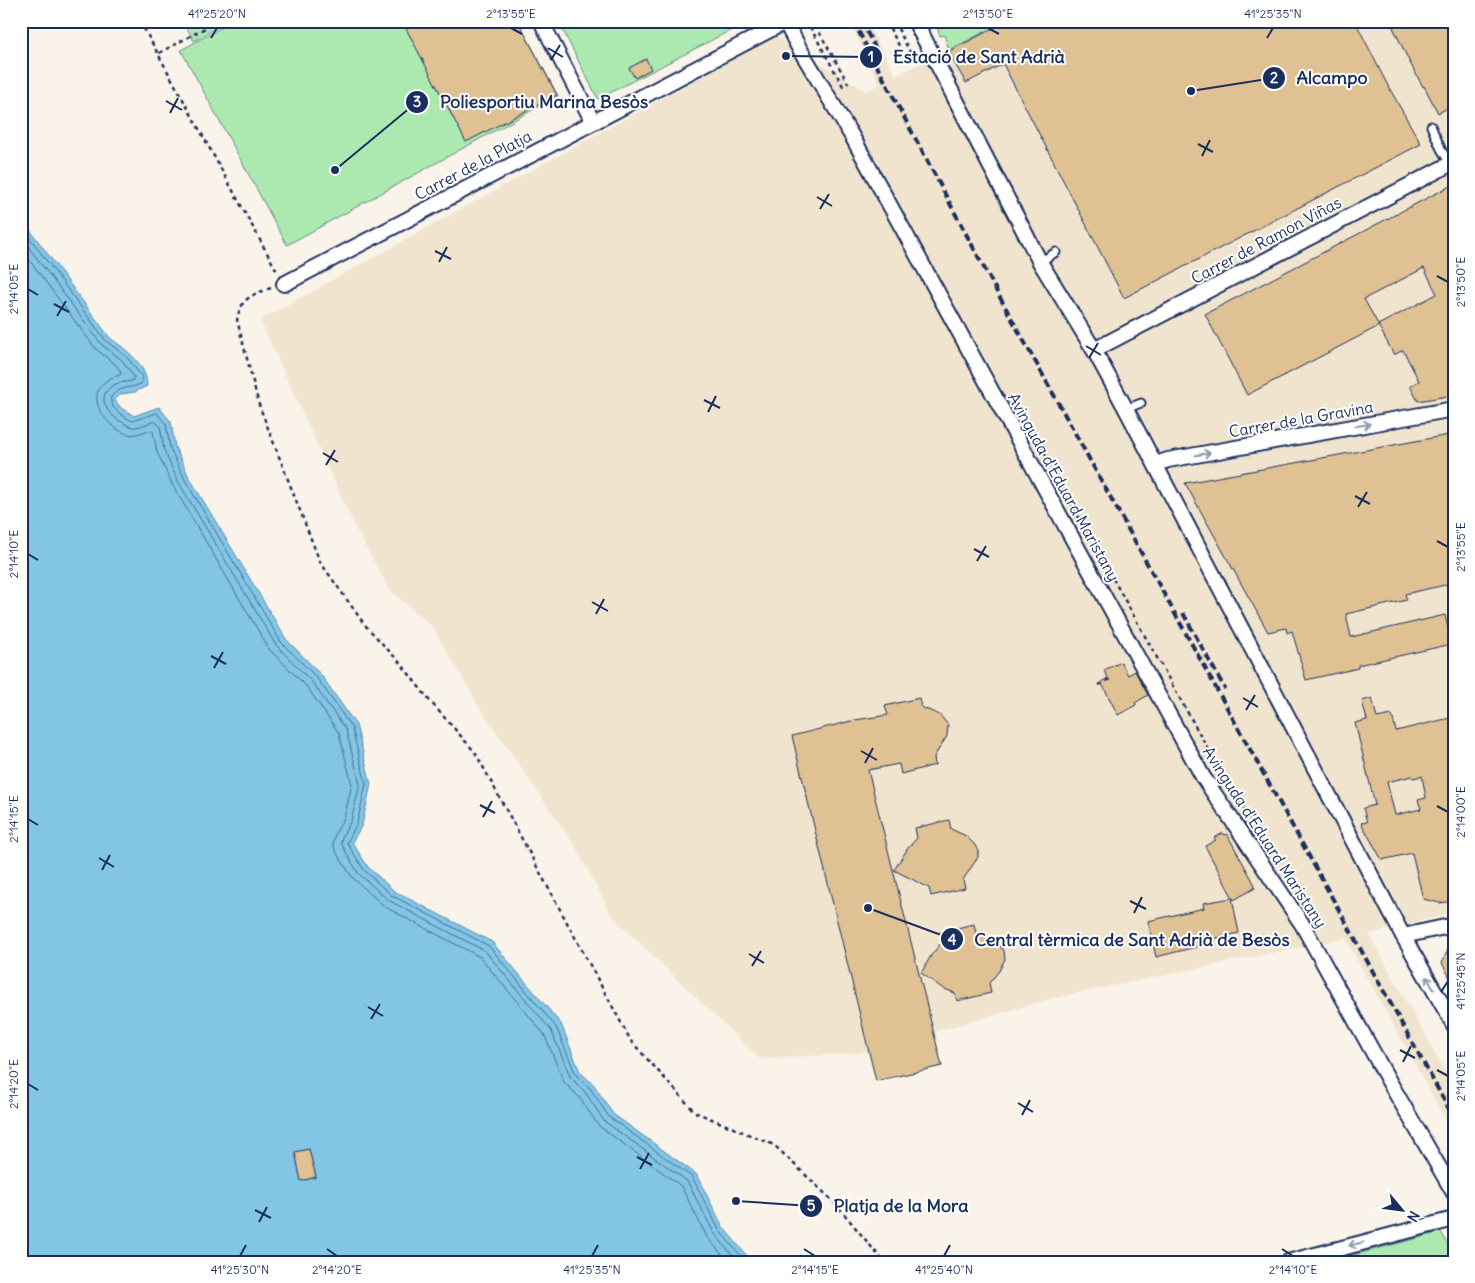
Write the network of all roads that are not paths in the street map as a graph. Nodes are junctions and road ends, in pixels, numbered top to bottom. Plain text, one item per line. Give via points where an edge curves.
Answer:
1 (541, 21) edge
2 (785, 21) edge
3 (915, 21) edge
4 (593, 122) junction
5 (1431, 126) dead end
6 (1452, 163) edge
7 (1056, 252) dead end
8 (1040, 262) junction
9 (284, 284) road end
10 (1094, 350) junction
11 (1141, 403) dead end
12 (1126, 409) junction
13 (1454, 409) edge
14 (1156, 464) junction
15 (1454, 925) edge
16 (1403, 936) junction
17 (1454, 1025) edge
18 (1454, 1193) edge
19 (1454, 1219) edge
20 (1288, 1262) edge

1 - 4 street
2 - 4 street, Carrer de la Platja
2 - 18 street, Avinguda d'Eduard Maristany via 858,146 1203,777 1302,924
3 - 8 street
4 - 9 street, Carrer de la Platja
5 - 6 lane via 1441,149
6 - 10 street, Carrer de Ramon Viñas
7 - 8 lane
8 - 10 street
10 - 12 street
11 - 12 lane
12 - 14 street
14 -> 13 street, Carrer de la Gravina
14 - 16 street
15 - 16 street
17 -> 16 street
19 -> 20 street

